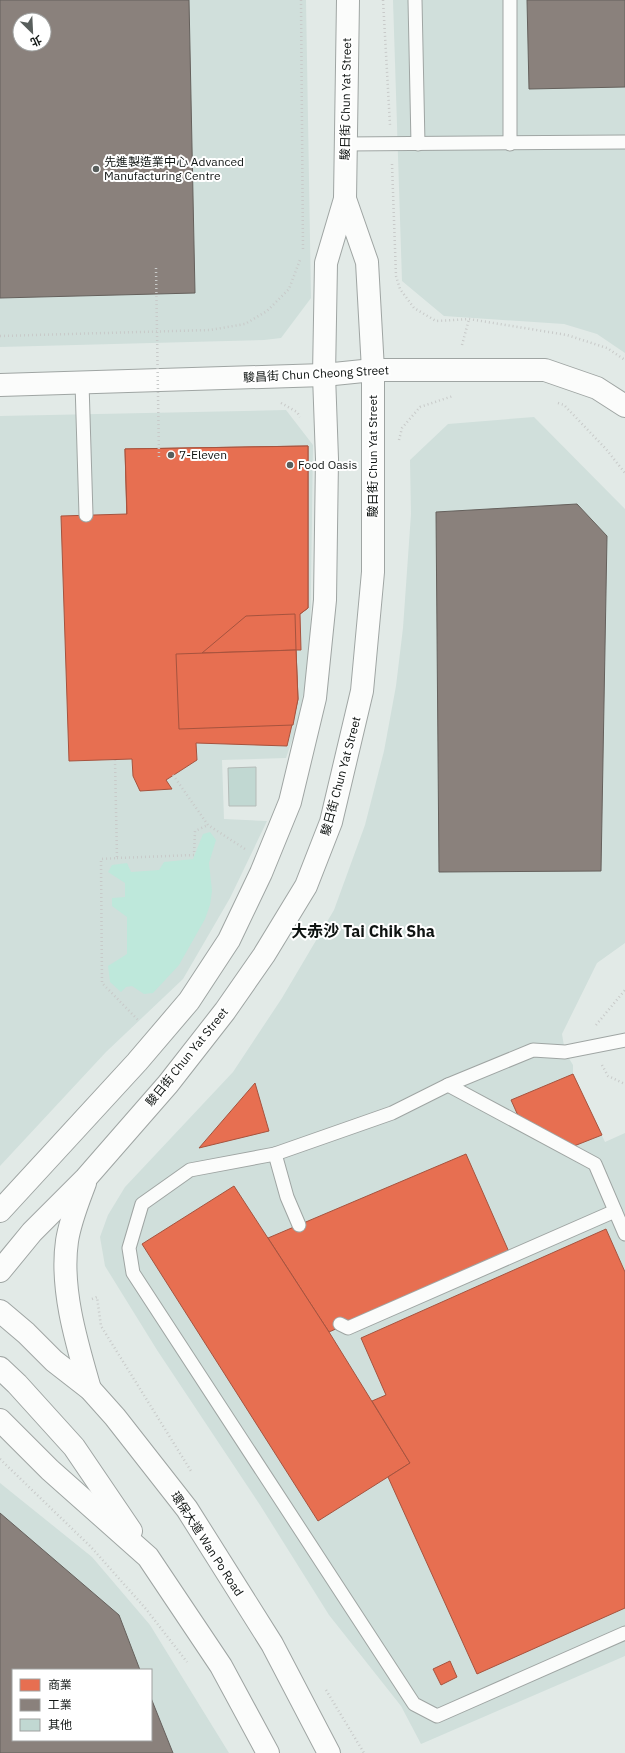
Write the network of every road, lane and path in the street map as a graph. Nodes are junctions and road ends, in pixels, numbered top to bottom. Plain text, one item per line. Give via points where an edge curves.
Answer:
1 (301, 0) edge
2 (348, 0) edge
3 (415, 0) edge
4 (510, 0) edge
5 (625, 142) edge
6 (345, 144) junction
7 (418, 144) junction
8 (510, 144) junction
9 (345, 199) junction
10 (156, 268) dead end
11 (396, 276) dead end
12 (0, 336) edge
13 (625, 360) edge
14 (373, 370) junction
15 (324, 375) junction
16 (82, 383) junction
17 (0, 385) edge
18 (460, 396) dead end
19 (552, 400) dead end
20 (625, 406) edge
21 (398, 441) dead end
22 (159, 458) dead end
23 (625, 473) edge
24 (86, 515) dead end
25 (115, 760) dead end
26 (173, 775) dead end
27 (208, 825) junction
28 (251, 853) dead end
29 (117, 858) junction
30 (139, 1021) dead end
31 (625, 1040) edge
32 (448, 1085) junction
33 (275, 1154) junction
34 (86, 1178) junction
35 (0, 1211) edge
36 (615, 1211) junction
37 (299, 1224) dead end
38 (625, 1234) edge
39 (0, 1271) edge
40 (97, 1297) dead end
41 (0, 1311) edge
42 (340, 1324) dead end
43 (101, 1326) dead end
44 (0, 1368) edge
45 (90, 1389) junction
46 (0, 1420) edge
47 (0, 1459) edge
48 (148, 1557) junction
49 (625, 1633) edge
50 (188, 1664) dead end
51 (268, 1753) edge
52 (329, 1753) edge

1 - 12 path via 303,254 289,289 267,311 245,324 210,330
2 - 6 street, 駿日街 Chun Yat Street
3 - 7 lane
4 - 8 lane
5 - 8 lane
6 - 7 lane
6 - 9 street, 駿日街 Chun Yat Street
7 - 8 lane
9 - 14 street, 駿日街 Chun Yat Street via 367,262
9 - 15 street, 駿日街 Chun Yat Street via 326,263
10 - 22 path, bridge
11 - 13 path via 400,289 414,308 436,321 470,319 568,335 608,348
14 - 15 street, 駿昌街 Chun Cheong Street
14 - 20 street, 駿昌街 Chun Cheong Street via 545,370 597,388
14 - 34 street, 駿日街 Chun Yat Street via 373,572 364,675 361,698 331,822 306,886 264,955 225,1011 168,1084
15 - 16 street, 駿昌街 Chun Cheong Street
15 - 35 street, 駿日街 Chun Yat Street via 327,459 325,600 315,698 290,802 261,873 229,940 189,1001 137,1062
16 - 17 street, 駿昌街 Chun Cheong Street
16 - 24 lane
18 - 21 path via 452,396 420,407 402,428
19 - 23 path via 564,405
25 - 29 path
26 - 27 path
27 - 28 path
27 - 29 path via 195,831 194,855
29 - 30 path via 101,859 102,983
31 - 32 lane via 565,1052 533,1050
32 - 33 lane via 392,1113
32 - 36 lane via 595,1164
33 - 37 lane via 287,1197
33 - 49 lane via 190,1170 142,1204 129,1248 134,1272 414,1704 438,1716
34 - 39 street, 駿日街 Chun Yat Street via 32,1232
34 - 45 street via 66,1242 66,1265 69,1306
36 - 38 lane
36 - 42 lane via 348,1328
40 - 43 path
41 - 45 street, 環保大道 Wan Po Road via 54,1361
44 - 48 street via 74,1447
45 - 52 street, 環保大道 Wan Po Road via 115,1417 190,1515 272,1644
46 - 48 street via 50,1470
47 - 50 path via 91,1547 146,1609
48 - 51 street via 221,1666

